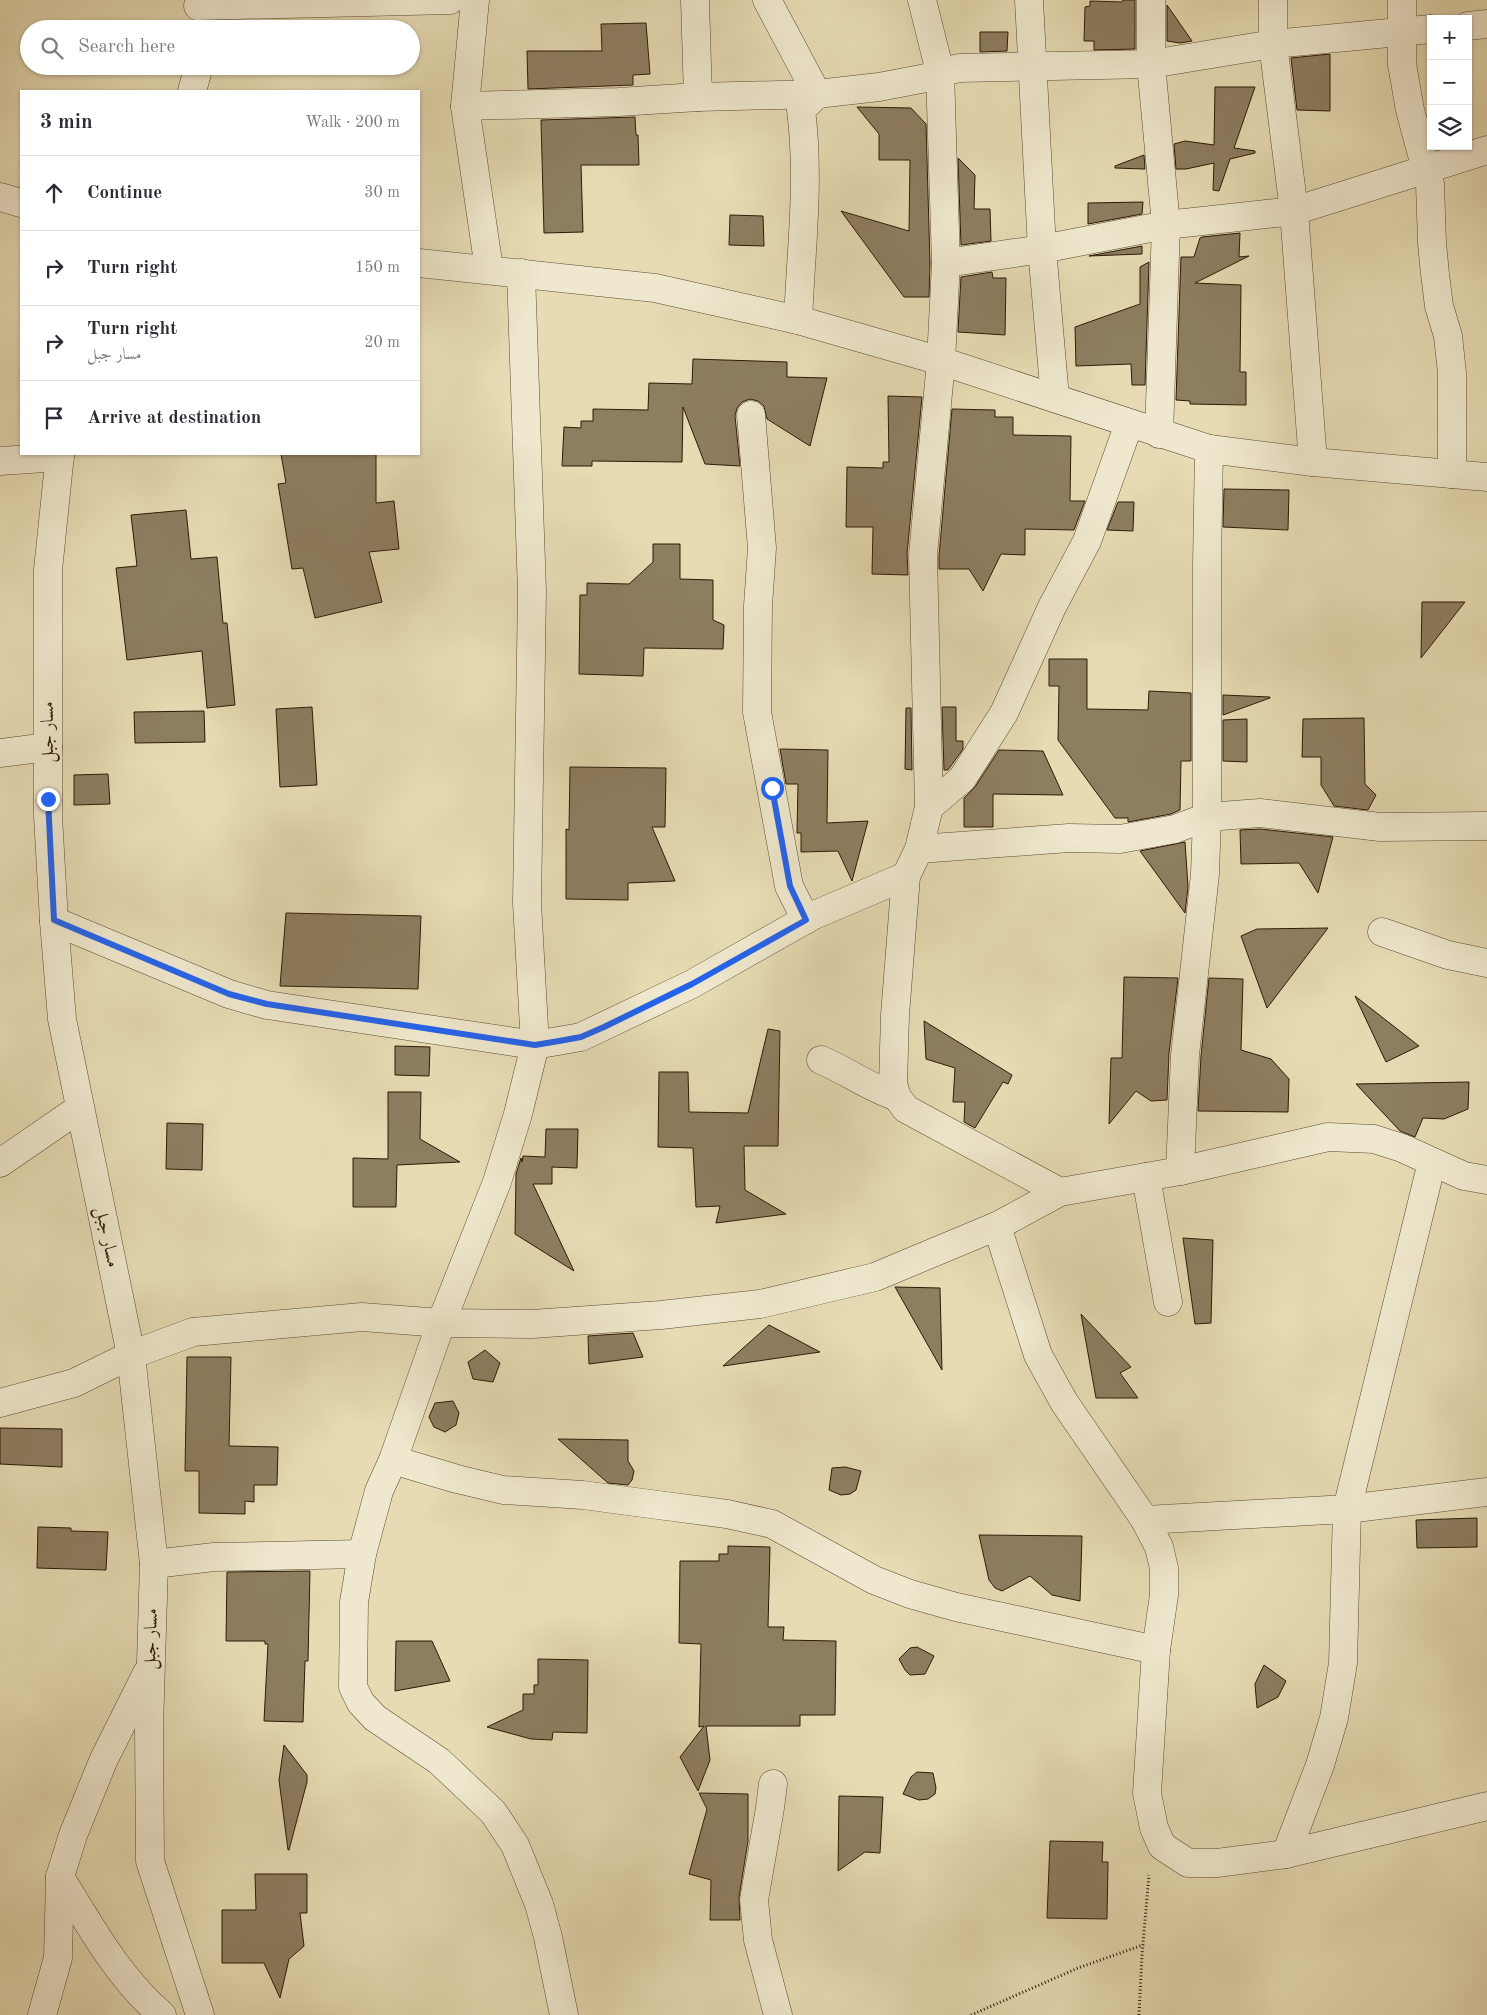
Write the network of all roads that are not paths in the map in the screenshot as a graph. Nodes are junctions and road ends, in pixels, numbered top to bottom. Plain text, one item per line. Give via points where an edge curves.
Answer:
1 (450, 0) edge
2 (476, 0) edge
3 (695, 0) edge
4 (767, 0) edge
5 (922, 0) edge
6 (1029, 0) edge
7 (1151, 0) edge
8 (1273, 0) edge
9 (1402, 0) edge
10 (199, 12) edge
11 (1487, 24) edge
12 (1472, 26) edge
13 (1427, 30) edge
14 (1402, 32) junction
15 (1273, 44) junction
16 (1151, 64) junction
17 (1033, 67) junction
18 (940, 72) junction
19 (196, 75) edge
20 (192, 90) edge
21 (817, 94) junction
22 (698, 97) junction
23 (465, 106) junction
24 (1487, 150) edge
25 (1425, 169) junction
26 (0, 197) edge
27 (20, 203) edge
28 (1294, 211) junction
29 (1166, 225) junction
30 (1042, 249) junction
31 (420, 263) edge
32 (946, 263) junction
33 (488, 269) junction
34 (521, 273) junction
35 (798, 320) junction
36 (941, 361) junction
37 (1055, 398) junction
38 (751, 415) dead end
39 (1129, 424) junction
40 (1159, 434) junction
41 (1209, 449) junction
42 (60, 455) edge
43 (0, 461) edge
44 (1313, 462) junction
45 (1452, 474) junction
46 (1487, 477) edge
47 (48, 747) junction
48 (0, 753) edge
49 (929, 807) junction
50 (1207, 817) junction
51 (1487, 826) edge
52 (919, 849) junction
53 (906, 876) junction
54 (54, 920) junction
55 (806, 920) junction
56 (1382, 932) dead end
57 (1487, 963) edge
58 (535, 1045) junction
59 (821, 1060) dead end
60 (896, 1097) junction
61 (80, 1108) junction
62 (1432, 1162) junction
63 (0, 1163) edge
64 (1180, 1172) junction
65 (1146, 1178) junction
66 (1487, 1180) edge
67 (1060, 1192) junction
68 (997, 1226) junction
69 (1168, 1302) dead end
70 (441, 1323) junction
71 (131, 1355) junction
72 (0, 1403) edge
73 (394, 1460) junction
74 (1487, 1492) edge
75 (1347, 1509) junction
76 (1146, 1520) junction
77 (362, 1554) junction
78 (154, 1564) junction
79 (1156, 1650) junction
80 (150, 1667) junction
81 (773, 1784) dead end
82 (1487, 1806) edge
83 (1286, 1854) junction
84 (60, 1877) junction
85 (42, 2015) edge
86 (162, 2015) edge
87 (200, 2015) edge
88 (564, 2015) edge
89 (778, 2015) edge

1 - 10 street
2 - 23 street
3 - 22 street
4 - 21 street
5 - 18 street
6 - 17 street
7 - 16 street
8 - 15 street
9 - 14 street
11 - 12 street
13 - 14 street
14 - 15 street
14 - 25 street via 1402,64
15 - 16 street
15 - 28 street
16 - 17 street
16 - 29 street
17 - 18 street via 960,68
17 - 30 street
18 - 21 street via 879,87
18 - 32 street
19 - 20 street
21 - 22 street
21 - 35 street via 801,110 805,173
22 - 23 street
23 - 33 street
24 - 25 street
25 - 28 street
25 - 45 street via 1430,184 1435,274 1452,373
26 - 27 street
28 - 29 street
28 - 44 street
29 - 30 street
29 - 40 street
30 - 32 street
30 - 37 street
31 - 33 street
32 - 36 street
33 - 34 street
34 - 35 street via 655,288
34 - 58 street via 532,592 527,903
35 - 36 street
36 - 37 street
36 - 49 street via 922,555
37 - 39 street
38 - 55 street via 762,548 756,712 790,886
39 - 40 street
39 - 49 street via 1086,541 1004,713 962,779
40 - 41 street
41 - 44 street
41 - 50 street
42 - 43 street
42 - 47 street, مسار جبل via 48,570
44 - 45 street
45 - 46 street
47 - 48 street
47 - 54 street, مسار جبل
49 - 52 street
50 - 51 street via 1260,813 1380,828
50 - 52 street via 1175,829 1120,839 1069,838
50 - 64 street via 1205,874 1185,1055
52 - 53 street
53 - 55 street
53 - 60 street via 895,1015 893,1084
54 - 58 street via 229,994 267,1004
54 - 61 street, مسار جبل via 62,1019
55 - 58 street via 692,984 604,1027 581,1037
56 - 57 street via 1448,955
58 - 70 street via 497,1182
59 - 60 street
60 - 67 street via 924,1120
61 - 63 street
61 - 71 street, مسار جبل
62 - 64 street via 1374,1140 1328,1137
62 - 66 street via 1464,1176
62 - 75 street
64 - 65 street
65 - 67 street
65 - 69 street
67 - 68 street
68 - 70 street via 874,1277 760,1304 532,1324
68 - 76 street via 1038,1355 1064,1402
70 - 71 street via 362,1317 193,1332
70 - 73 street
71 - 72 street via 74,1383
71 - 78 street, مسار جبل
73 - 77 street via 379,1490
73 - 79 street via 502,1490 583,1495 727,1514 772,1524 874,1580 910,1594
74 - 75 street
75 - 76 street
75 - 83 street via 1343,1662 1334,1718
76 - 79 street via 1164,1568 1164,1595
77 - 78 street via 214,1557
77 - 88 street via 354,1602 353,1687 361,1703 375,1718 439,1761 493,1812 515,1845 539,1904
78 - 80 street, مسار جبل
79 - 83 street via 1147,1793 1154,1828 1162,1846 1188,1863 1217,1863
80 - 84 street via 104,1759
80 - 87 street, مسار جبل via 150,1861
81 - 89 street via 754,1900 758,1940
82 - 83 street
84 - 85 street via 58,1958
84 - 86 street via 100,1942 148,2003

